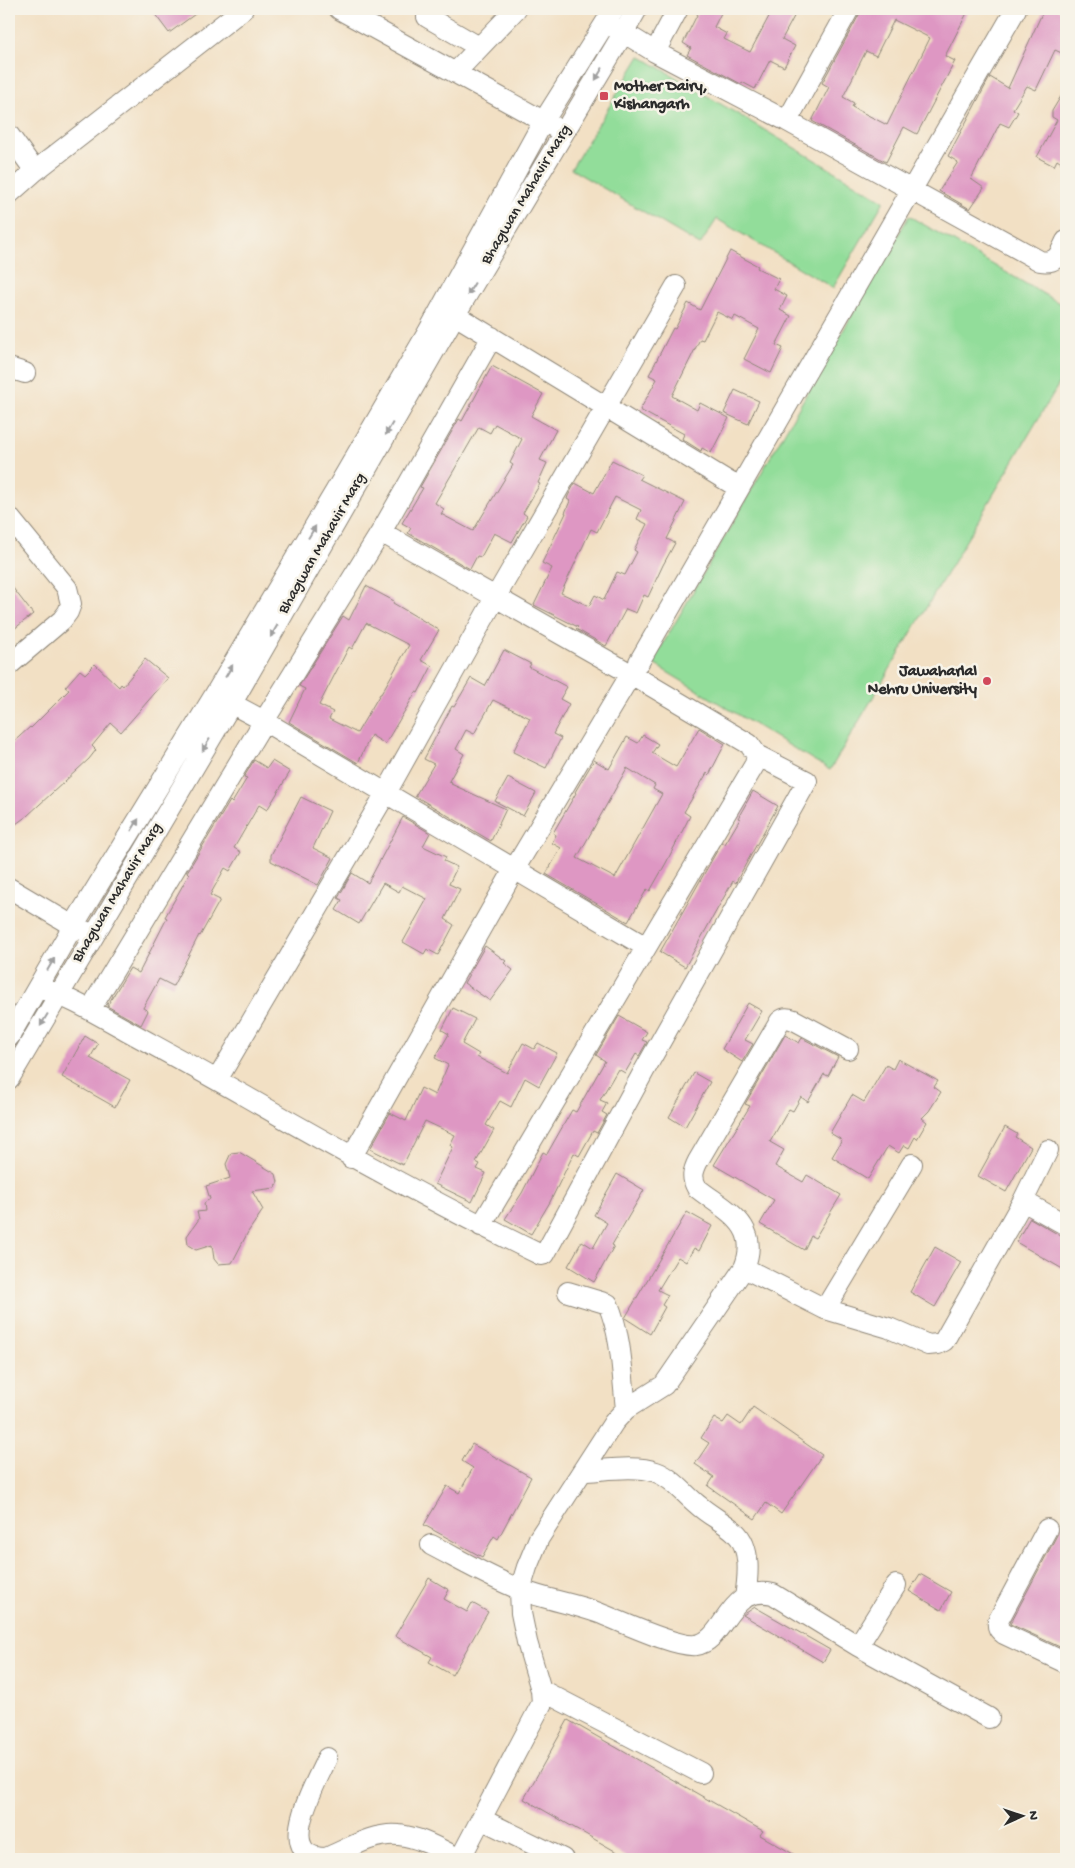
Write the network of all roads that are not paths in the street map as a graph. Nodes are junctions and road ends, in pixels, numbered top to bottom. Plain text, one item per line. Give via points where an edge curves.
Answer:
1 (243, 9) edge
2 (339, 9) edge
3 (516, 9) edge
4 (637, 9) edge
5 (678, 9) edge
6 (850, 9) edge
7 (1016, 9) edge
8 (610, 16) edge
9 (427, 17) dead end
10 (624, 32) junction
11 (479, 47) junction
12 (655, 52) junction
13 (455, 73) junction
14 (543, 122) junction
15 (787, 122) junction
16 (565, 133) junction
17 (9, 135) edge
18 (35, 171) junction
19 (910, 191) junction
20 (9, 194) edge
21 (1066, 241) edge
22 (676, 286) dead end
23 (455, 315) junction
24 (492, 337) junction
25 (606, 407) junction
26 (739, 488) junction
27 (9, 517) edge
28 (381, 532) junction
29 (495, 598) junction
30 (9, 665) edge
31 (635, 668) junction
32 (223, 699) junction
33 (264, 721) junction
34 (757, 755) junction
35 (386, 793) junction
36 (515, 868) junction
37 (9, 888) edge
38 (73, 926) junction
39 (93, 934) junction
40 (646, 947) junction
41 (38, 987) junction
42 (59, 994) junction
43 (90, 1010) junction
44 (9, 1037) edge
45 (848, 1049) dead end
46 (9, 1079) edge
47 (217, 1080) junction
48 (1048, 1150) dead end
49 (351, 1158) junction
50 (912, 1164) dead end
51 (1023, 1201) junction
52 (1066, 1225) edge
53 (481, 1226) junction
54 (744, 1268) junction
55 (568, 1292) dead end
56 (825, 1309) junction
57 (626, 1409) junction
58 (584, 1471) junction
59 (1047, 1528) dead end
60 (431, 1545) dead end
61 (896, 1585) dead end
62 (520, 1590) junction
63 (745, 1598) junction
64 (858, 1646) junction
65 (1066, 1663) edge
66 (541, 1690) junction
67 (989, 1718) dead end
68 (328, 1758) dead end
69 (701, 1774) dead end
70 (481, 1819) junction
71 (460, 1859) edge
72 (563, 1859) edge

1 - 18 street
2 - 13 street
3 - 11 street
4 - 10 street, Bhagwan Mahavir Marg
5 - 12 street
6 - 15 street
7 - 19 street
8 - 10 street
8 - 14 street, Bhagwan Mahavir Marg
9 - 11 street
10 - 12 street
10 -> 16 street, Bhagwan Mahavir Marg
11 - 13 street
12 - 15 street
13 - 14 street
14 - 16 street
32 -> 14 street, Bhagwan Mahavir Marg
15 - 19 street
16 -> 23 street, Bhagwan Mahavir Marg
17 - 18 street
18 - 20 street
19 - 21 street via 1040,261 1050,263 1055,260
19 - 26 street
22 - 25 street
23 - 24 street
23 -> 32 street, Bhagwan Mahavir Marg
24 - 25 street
24 - 28 street
25 - 26 street
25 - 29 street
26 - 31 street
27 - 30 street via 67,588 71,604 62,620
28 - 29 street
28 - 33 street
29 - 31 street
29 - 35 street
31 - 34 street via 749,744
31 - 36 street
32 - 33 street
38 -> 32 street, Bhagwan Mahavir Marg
32 -> 39 street, Bhagwan Mahavir Marg
33 - 35 street
33 - 43 street
34 - 40 street via 755,764
34 - 53 street via 807,781 546,1252 541,1255
35 - 36 street
35 - 47 street
36 - 40 street
36 - 49 street
37 - 38 street
38 - 39 street
41 -> 38 street, Bhagwan Mahavir Marg
39 - 42 street, Bhagwan Mahavir Marg
40 - 53 street
41 - 42 street
41 - 44 street, Bhagwan Mahavir Marg
42 - 43 street
42 -> 46 street, Bhagwan Mahavir Marg
43 - 47 street
45 - 54 street via 794,1020 784,1018 698,1161 693,1172 697,1188 741,1223 747,1233 750,1246
47 - 49 street
48 - 51 street
49 - 53 street
50 - 56 street
51 - 52 street
51 - 56 street via 951,1332 938,1344 928,1344 889,1328
54 - 56 street
54 - 57 street via 668,1381
55 - 57 street via 608,1304 619,1341
57 - 58 street via 603,1437
58 - 62 street via 539,1538
58 - 63 street via 645,1469 667,1477 741,1539 748,1575
59 - 65 street via 997,1626 1004,1634
60 - 62 street
61 - 64 street
62 - 63 street via 596,1612 688,1645 710,1639 731,1610
62 - 66 street via 527,1642
63 - 64 street via 763,1592 773,1594
64 - 67 street
66 - 69 street
66 - 70 street via 542,1703
68 - 71 street via 300,1822 299,1837 308,1854 326,1858 382,1835 399,1834
70 - 71 street
70 - 72 street

